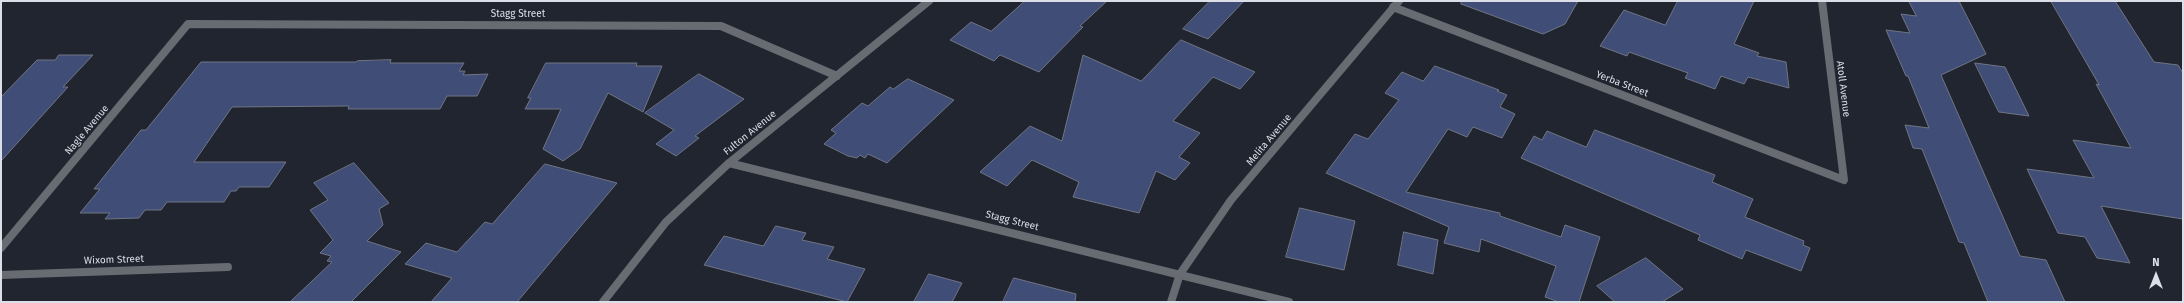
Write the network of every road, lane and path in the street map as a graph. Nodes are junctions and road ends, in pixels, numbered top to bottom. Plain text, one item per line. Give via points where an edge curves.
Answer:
1 (930, 1) edge
2 (1822, 1) edge
3 (1396, 4) edge
4 (188, 24) joint
5 (837, 76) junction
6 (729, 163) junction
7 (1844, 180) joint
8 (1, 248) edge
9 (228, 267) dead end
10 (1180, 274) junction
11 (1, 275) edge
12 (603, 302) edge
13 (1171, 302) edge
14 (1289, 302) edge

1 - 5 street, Fulton Avenue
2 - 7 street, Atoll Avenue
3 - 7 street, Yerba Street
3 - 10 street, Melita Avenue via 1231,200
4 - 5 street, Stagg Street via 721,26
4 - 8 street, Nagle Avenue
5 - 6 street, Fulton Avenue
6 - 10 street, Stagg Street
6 - 12 street, Fulton Avenue via 666,222
9 - 11 street, Wixom Street
10 - 13 street, Melita Avenue
10 - 14 street, Stagg Street

